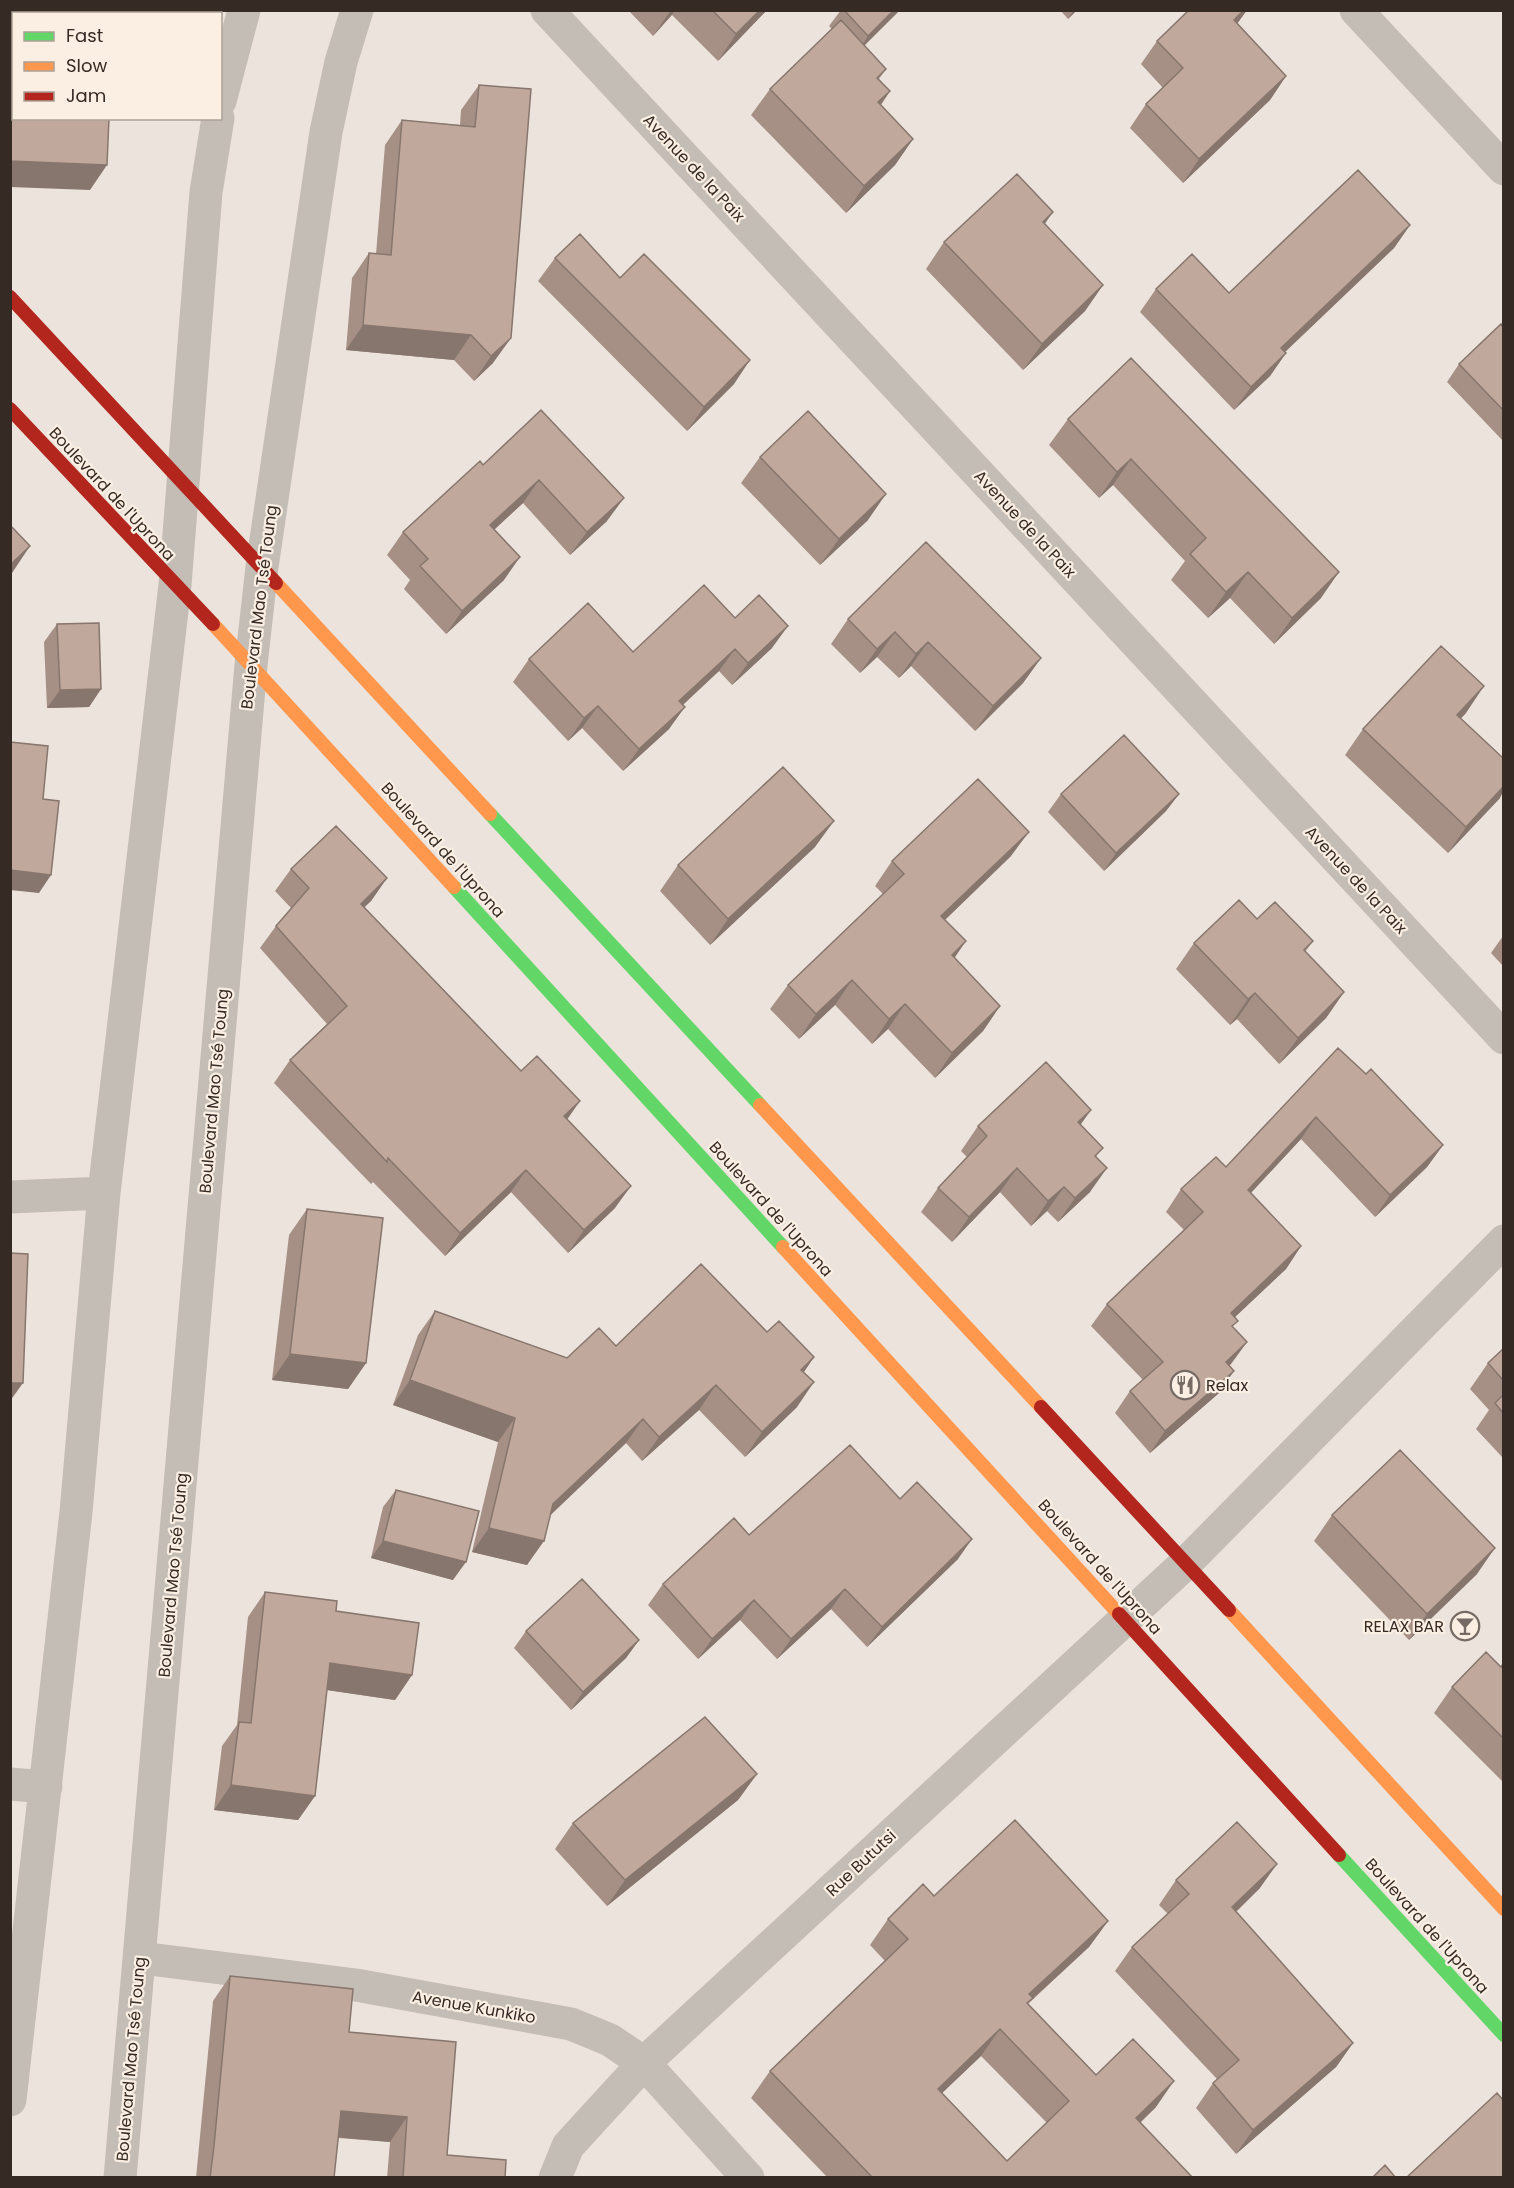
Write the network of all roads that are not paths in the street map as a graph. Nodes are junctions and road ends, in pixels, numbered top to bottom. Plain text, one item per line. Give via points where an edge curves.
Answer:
1 (244, 10) edge
2 (357, 10) edge
3 (547, 10) edge
4 (1356, 10) edge
5 (222, 93) edge
6 (218, 120) edge
7 (1503, 169) edge
8 (10, 297) edge
9 (10, 409) edge
10 (181, 480) junction
11 (262, 567) junction
12 (174, 585) junction
13 (251, 665) junction
14 (1503, 1038) edge
15 (104, 1193) junction
16 (10, 1197) edge
17 (1503, 1241) edge
18 (1186, 1563) junction
19 (1126, 1620) junction
20 (10, 1784) edge
21 (46, 1787) junction
22 (1503, 1909) edge
23 (141, 1958) junction
24 (1503, 2035) edge
25 (644, 2063) junction
26 (10, 2100) edge
27 (120, 2178) edge
28 (555, 2178) edge
29 (747, 2178) edge

1 - 5 street
2 - 11 street, Boulevard Mao Tsé Toung via 326,132
3 - 14 street, Avenue de la Paix
4 - 7 street
6 - 10 street via 206,192
8 - 10 street
9 - 12 street, Boulevard de l'Uprona
10 - 11 street
10 - 12 street
11 - 13 street, Boulevard Mao Tsé Toung
11 - 18 street
12 - 13 street, Boulevard de l'Uprona
12 - 15 street
13 - 19 street, Boulevard de l'Uprona
13 - 23 street, Boulevard Mao Tsé Toung
15 - 16 street
15 - 21 street via 76,1512
17 - 18 street, Rue Bututsi
18 - 19 street, Rue Bututsi
18 - 22 street
19 - 24 street, Boulevard de l'Uprona
19 - 25 street, Rue Bututsi
20 - 21 street
21 - 26 street
23 - 25 street, Avenue Kunkiko via 356,1985 571,2024 610,2040
23 - 27 street, Boulevard Mao Tsé Toung
25 - 28 street, Rue Bututsi via 568,2146
25 - 29 street, Avenue Kunkiko

